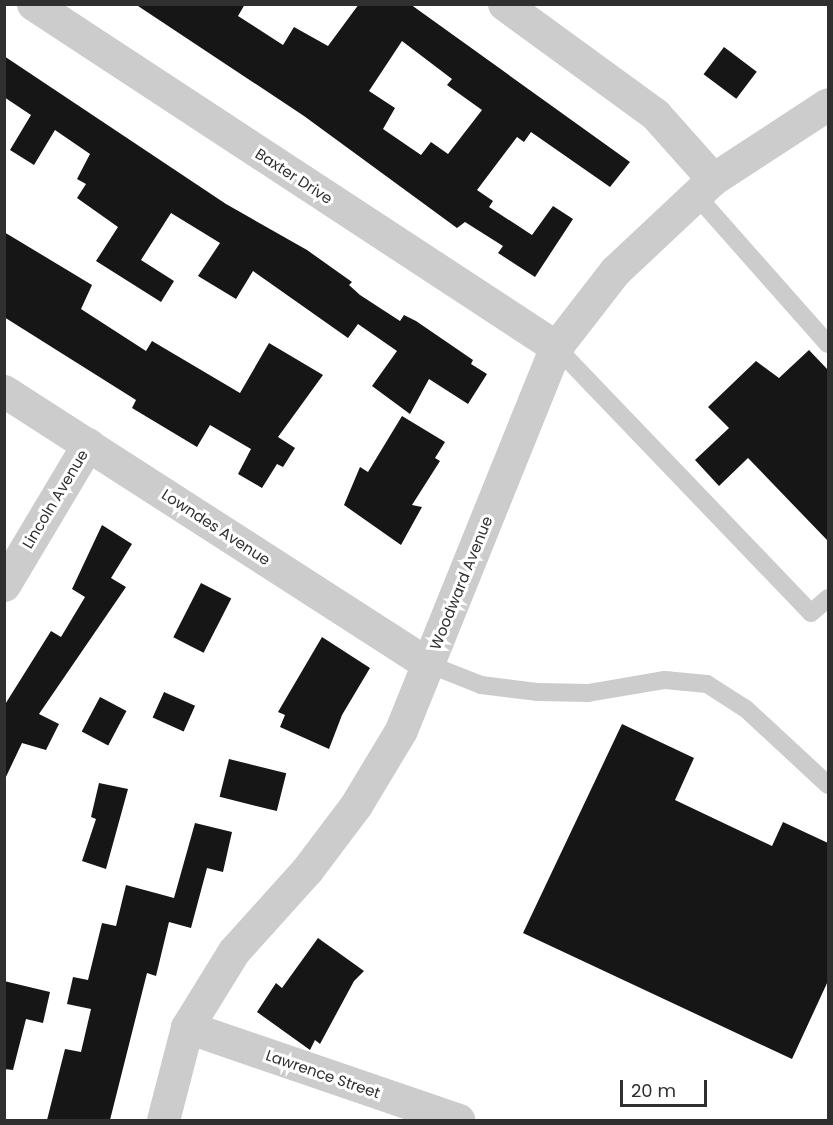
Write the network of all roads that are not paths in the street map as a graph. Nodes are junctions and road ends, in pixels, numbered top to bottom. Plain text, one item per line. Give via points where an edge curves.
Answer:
1 (33, 4) edge
2 (504, 4) edge
3 (828, 104) edge
4 (705, 187) junction
5 (828, 344) edge
6 (556, 347) junction
7 (4, 391) edge
8 (88, 444) junction
9 (4, 585) edge
10 (828, 598) edge
11 (428, 664) junction
12 (828, 785) edge
13 (187, 1027) junction
14 (163, 1120) edge
15 (458, 1120) edge

1 - 6 street, Baxter Drive
2 - 4 street via 655,114
3 - 4 street, Woodward Avenue
4 - 5 lane
4 - 6 street, Woodward Avenue via 615,271
6 - 10 lane via 811,614
6 - 11 street, Woodward Avenue
7 - 8 street, Lowndes Avenue
8 - 9 street, Lincoln Avenue
8 - 11 street, Lowndes Avenue
11 - 12 lane via 481,685 537,692 588,693 665,680 707,684 746,709
11 - 13 street, Woodward Avenue via 401,730 356,805 307,870 234,951
13 - 14 street, Woodward Avenue
13 - 15 street, Lawrence Street

